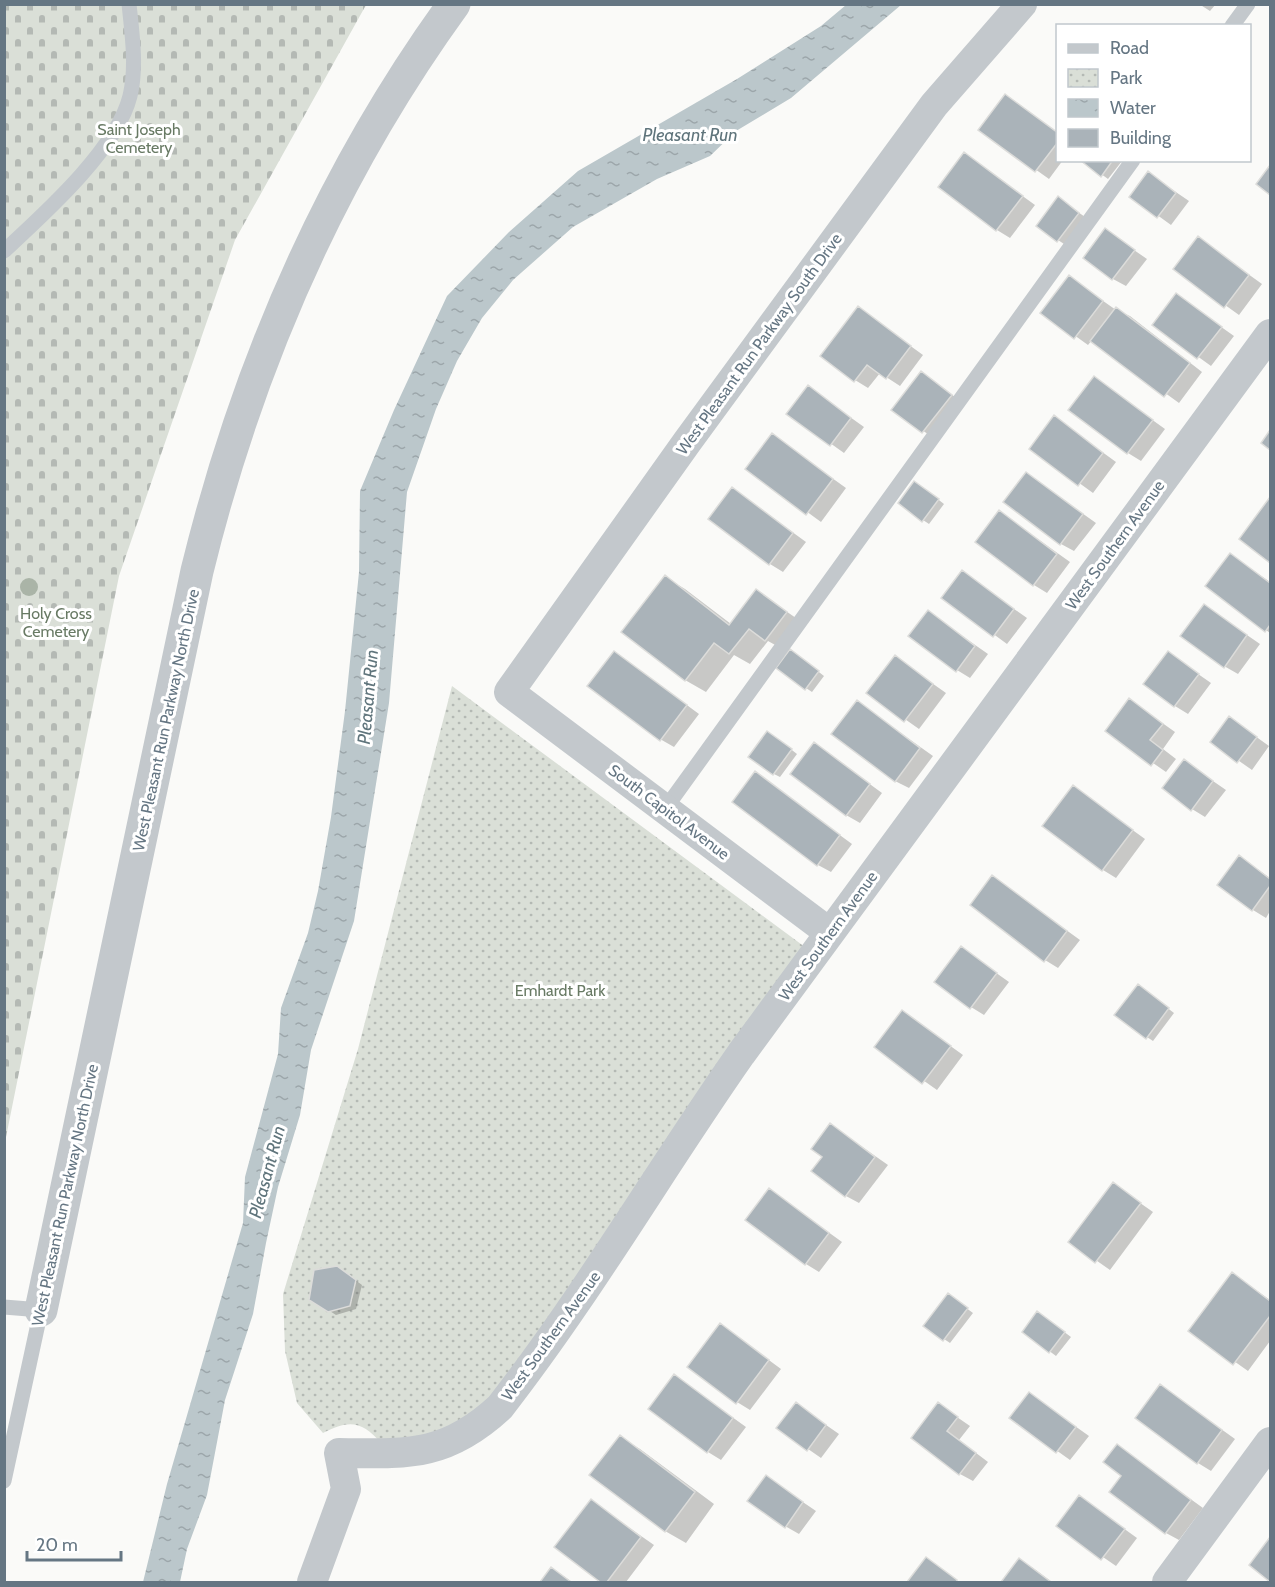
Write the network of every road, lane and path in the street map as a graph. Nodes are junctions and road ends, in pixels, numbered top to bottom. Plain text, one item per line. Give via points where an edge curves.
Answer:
1 (129, 4) edge
2 (454, 4) edge
3 (1022, 4) edge
4 (1248, 4) edge
5 (1233, 24) edge
6 (1131, 162) edge
7 (4, 251) edge
8 (1270, 334) edge
9 (509, 692) joint
10 (665, 809) junction
11 (830, 933) junction
12 (4, 1307) edge
13 (41, 1310) junction
14 (1270, 1442) edge
15 (4, 1481) edge
16 (312, 1582) edge
17 (1167, 1582) edge

1 - 7 lane via 132,76 123,114 94,161
2 - 13 street, West Pleasant Run Parkway North Drive via 377,118 314,236 283,304 228,457 197,572
3 - 9 street, West Pleasant Run Parkway South Drive via 934,105
4 - 5 lane
6 - 10 lane
8 - 11 street, West Southern Avenue
9 - 10 street, South Capitol Avenue
10 - 11 street, South Capitol Avenue
11 - 16 street, West Southern Avenue via 703,1108 608,1258 500,1407 466,1434 440,1447 408,1454 339,1453 346,1489
12 - 13 lane
13 - 15 lane, West Pleasant Run Parkway North Drive
14 - 17 street

